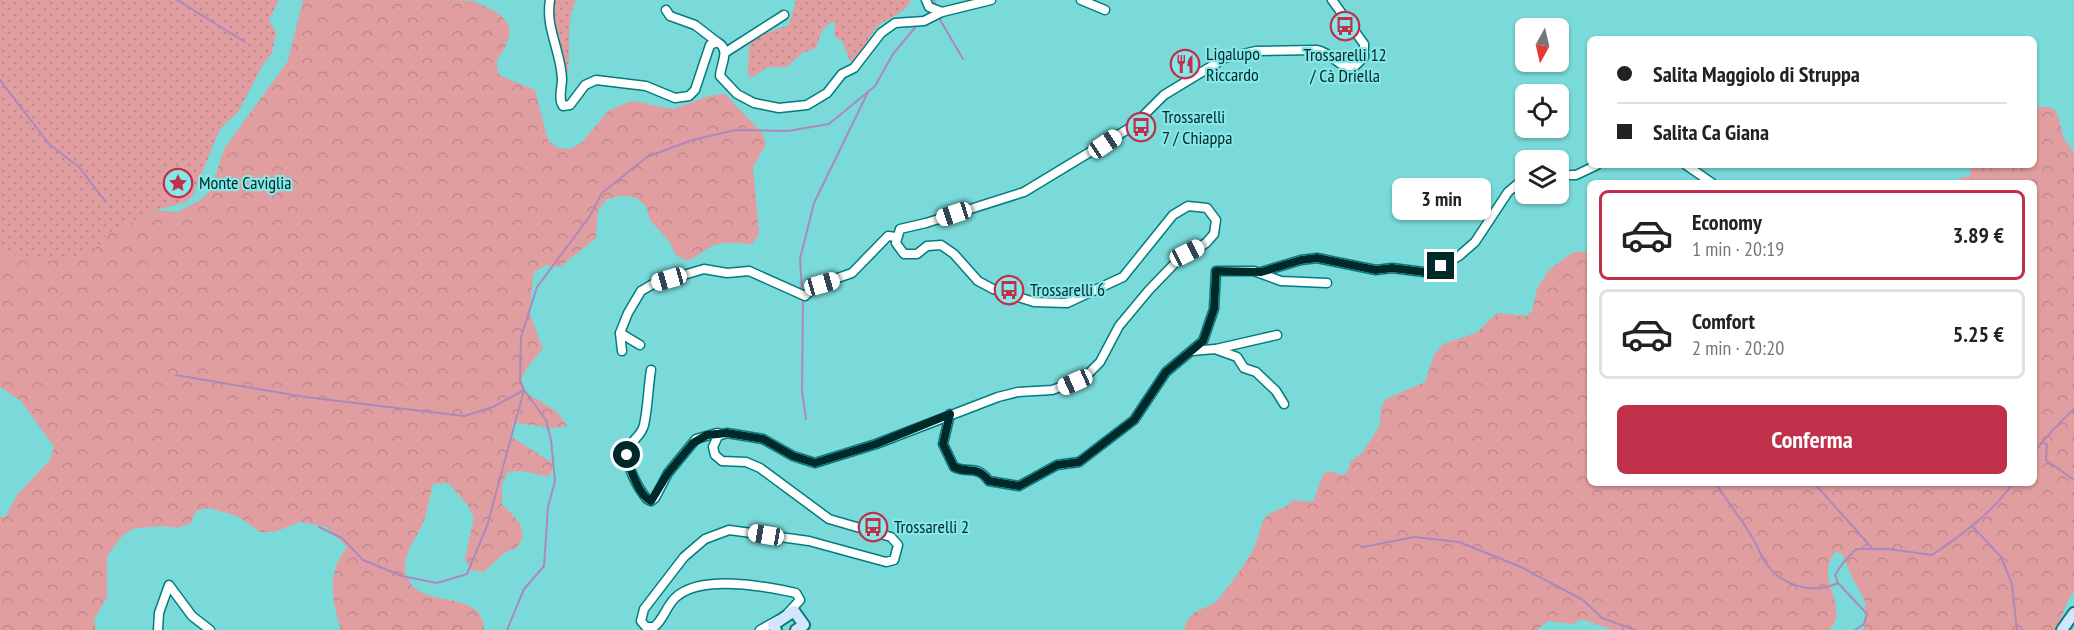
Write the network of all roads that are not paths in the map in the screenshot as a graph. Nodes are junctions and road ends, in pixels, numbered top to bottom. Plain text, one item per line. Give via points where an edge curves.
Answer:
1 (550, 0) edge
2 (991, 0) edge
3 (1081, 0) edge
4 (1332, 0) edge
5 (928, 4) edge
6 (666, 10) dead end
7 (1105, 10) dead end
8 (942, 12) junction
9 (784, 15) dead end
10 (717, 42) junction
11 (726, 52) junction
12 (1591, 168) edge
13 (1690, 168) edge
14 (1569, 175) edge
15 (1708, 180) edge
16 (1515, 186) edge
17 (896, 237) junction
18 (1261, 272) junction
19 (1327, 283) dead end
20 (620, 333) junction
21 (1276, 335) dead end
22 (640, 345) dead end
23 (1215, 349) junction
24 (622, 351) dead end
25 (1192, 351) junction
26 (651, 370) dead end
27 (1284, 404) dead end
28 (950, 414) junction
29 (723, 434) junction
30 (794, 609) junction
31 (2074, 613) edge
32 (158, 630) edge
33 (210, 630) edge
34 (760, 630) edge
35 (776, 630) edge
36 (783, 630) edge
37 (794, 630) edge
38 (2062, 630) edge

1 - 10 street via 548,22 561,64 563,106 570,105 585,85 596,80 646,86 675,98 689,96 696,90 710,45
2 - 8 street
3 - 7 street
4 - 17 street via 1364,44 1364,57 1355,66 1343,66 1326,52 1317,50 1256,51 1225,58 1164,95 1133,126 1024,192 926,224 905,226
5 - 8 street
6 - 10 street
8 - 11 street via 931,18 895,23 826,93 799,106 768,106 737,94 720,76
9 - 11 street
10 - 11 street
12 - 14 street
13 - 15 street
16 - 18 street via 1471,246 1436,269 1376,270 1317,258
17 - 20 street via 888,236 852,273 815,286 805,296 749,271 704,269 653,284 634,300
17 - 28 street via 899,249 908,255 931,245 945,246 971,275 993,289 1034,302 1067,303 1123,277 1179,210 1192,206 1207,208 1216,220 1214,234 1177,261 1149,290 1119,326 1105,356 1086,376 1052,390 1018,392
18 - 19 street via 1281,281
18 - 25 street via 1214,272 1212,317 1203,341
20 - 22 street
20 - 24 street
21 - 23 street
23 - 25 street
23 - 27 street via 1237,357 1244,368 1259,374
25 - 28 street via 1161,378 1134,420 1079,462 1057,465 1017,486 989,481 978,470 952,465 943,444
26 - 29 street via 645,424 627,455 628,465 647,500 652,500 696,439
28 - 29 street via 815,463 763,439
29 - 30 street via 714,443 717,458 760,468 830,519 891,537 898,545 897,555 886,562 810,541 729,530 716,533 679,564 642,611 642,624 654,627 676,596 688,588 705,585 787,591 800,598
30 - 34 street
30 - 35 street via 773,626
30 - 36 street via 781,624
30 - 37 street via 804,625
31 - 38 street
32 - 33 street via 159,613 170,585 192,616

